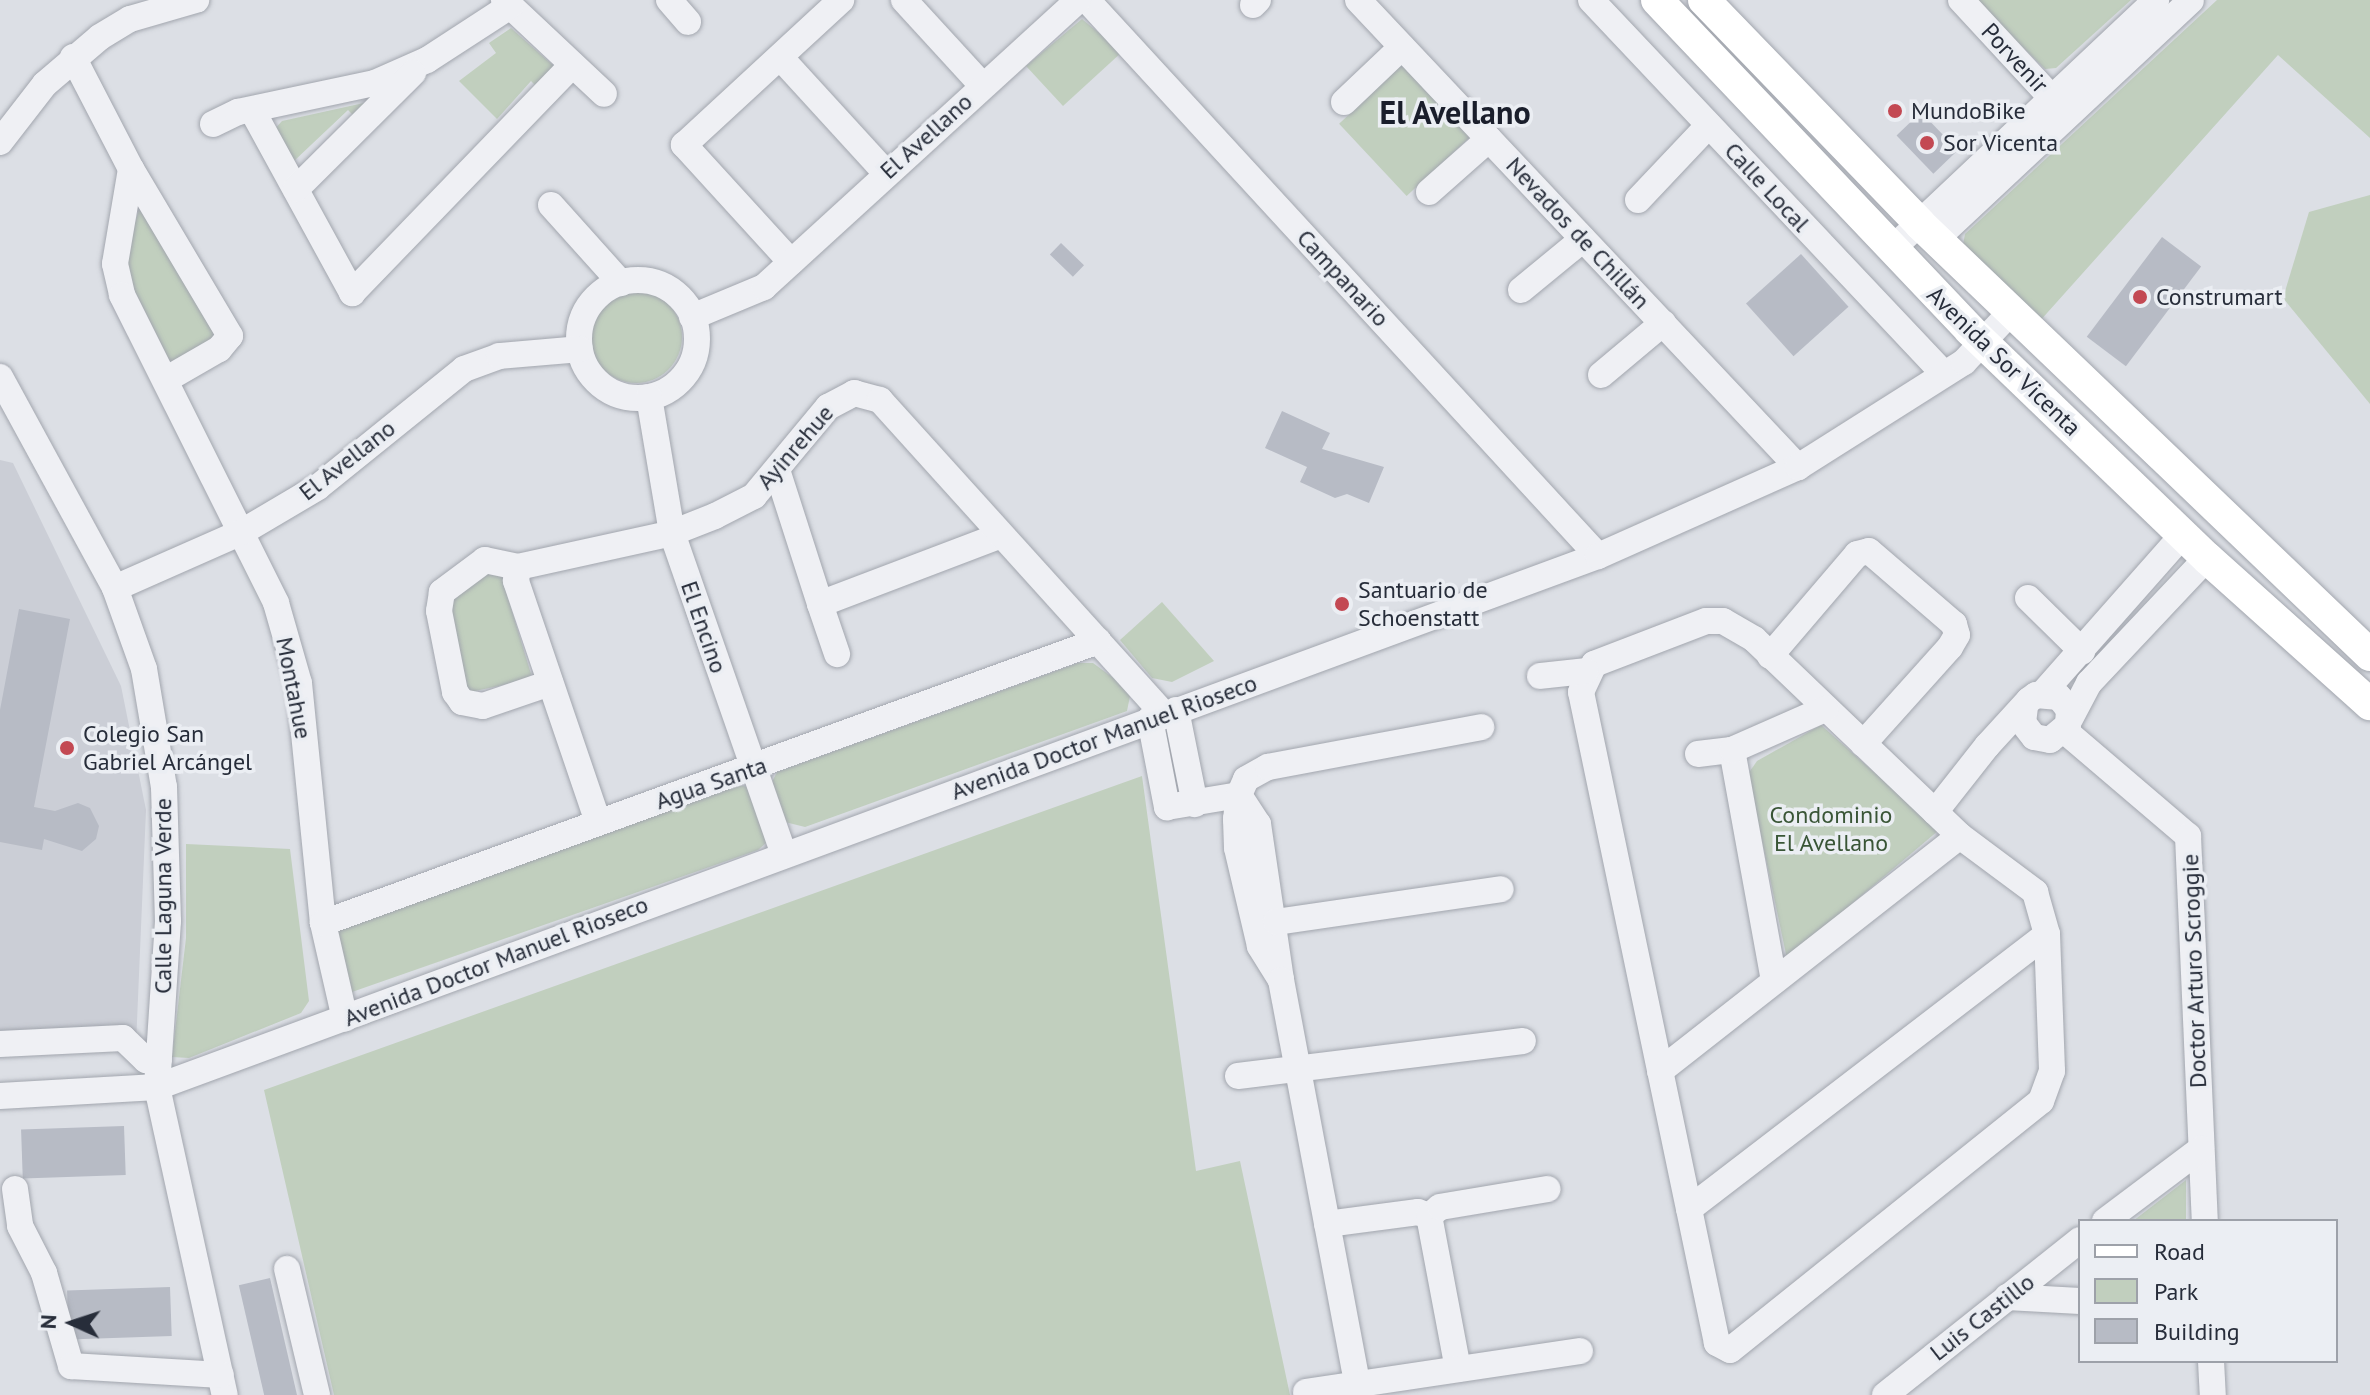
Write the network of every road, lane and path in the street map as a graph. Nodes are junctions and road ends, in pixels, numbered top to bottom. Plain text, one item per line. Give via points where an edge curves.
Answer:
1 (196, 0) edge
2 (669, 0) edge
3 (841, 0) edge
4 (904, 0) edge
5 (1078, 0) edge
6 (1087, 0) edge
7 (1358, 0) edge
8 (1591, 0) edge
9 (1657, 0) edge
10 (1704, 0) edge
11 (1961, 0) edge
12 (2156, 0) edge
13 (2191, 0) edge
14 (507, 3) edge
15 (688, 22) dead end
16 (1402, 47) junction
17 (73, 57) junction
18 (780, 57) junction
19 (427, 60) junction
20 (572, 65) junction
21 (982, 85) junction
22 (604, 94) dead end
23 (1344, 102) dead end
24 (2060, 107) junction
25 (252, 110) junction
26 (213, 124) dead end
27 (1709, 125) junction
28 (1489, 139) junction
29 (0, 142) edge
30 (131, 169) junction
31 (885, 172) junction
32 (296, 189) junction
33 (1429, 192) dead end
34 (1638, 200) dead end
35 (551, 205) dead end
36 (1928, 232) junction
37 (1583, 239) junction
38 (1892, 249) junction
39 (791, 262) junction
40 (621, 283) junction
41 (1521, 290) dead end
42 (2011, 312) junction
43 (692, 317) junction
44 (1663, 323) junction
45 (1984, 343) junction
46 (580, 349) junction
47 (1944, 374) junction
48 (1601, 375) dead end
49 (0, 377) edge
50 (165, 380) junction
51 (649, 397) junction
52 (1798, 467) junction
53 (778, 473) junction
54 (242, 532) junction
55 (672, 533) junction
56 (2183, 535) junction
57 (999, 536) junction
58 (2245, 538) junction
59 (1598, 556) junction
60 (2207, 558) junction
61 (518, 567) junction
62 (115, 588) junction
63 (2028, 598) dead end
64 (820, 604) junction
65 (1098, 641) junction
66 (2082, 651) junction
67 (837, 654) dead end
68 (2370, 655) edge
69 (1770, 656) junction
70 (1586, 671) junction
71 (1540, 676) dead end
72 (550, 683) junction
73 (2034, 699) junction
74 (2370, 704) edge
75 (1825, 709) junction
76 (1163, 714) junction
77 (2067, 725) junction
78 (1481, 727) dead end
79 (2034, 737) junction
80 (1863, 744) junction
81 (1987, 746) junction
82 (1732, 750) junction
83 (1698, 754) dead end
84 (753, 769) junction
85 (1239, 795) junction
86 (1935, 812) junction
87 (598, 822) junction
88 (1960, 836) junction
89 (783, 852) junction
90 (1501, 889) dead end
91 (1276, 922) junction
92 (323, 923) junction
93 (2047, 934) junction
94 (1281, 980) junction
95 (1774, 981) junction
96 (345, 1019) junction
97 (1523, 1041) dead end
98 (0, 1044) edge
99 (159, 1059) junction
100 (1298, 1069) junction
101 (1660, 1071) junction
102 (1238, 1076) dead end
103 (157, 1087) junction
104 (0, 1096) edge
105 (2201, 1149) junction
106 (15, 1189) dead end
107 (1548, 1189) dead end
108 (1689, 1209) junction
109 (1429, 1216) junction
110 (2108, 1219) edge
111 (2205, 1219) edge
112 (1327, 1224) junction
113 (2078, 1242) edge
114 (287, 1269) dead end
115 (2007, 1297) junction
116 (2078, 1301) edge
117 (1580, 1351) dead end
118 (2211, 1363) edge
119 (1458, 1369) junction
120 (1357, 1383) junction
121 (223, 1385) edge
122 (1306, 1392) dead end
123 (317, 1395) edge
124 (1885, 1395) edge
125 (2213, 1395) edge

1 - 17 street via 130,19
2 - 15 street
3 - 18 street
4 - 21 street
5 - 21 street, El Avellano
6 - 59 street, Campanario
7 - 16 street, Nevados de Chillán
8 - 27 street, Calle Local
9 - 38 main road, Avenida Sor Vicenta
10 - 36 main road, Avenida Sor Vicenta
11 - 24 street, Porvenir
12 - 24 street
13 - 24 street
14 - 19 street
14 - 20 street
16 - 23 street
16 - 28 street, Nevados de Chillán
17 - 29 street
17 - 30 street
18 - 31 street
18 - 39 street via 684,145
19 - 25 street via 375,83
19 - 32 street
20 - 22 street
20 - 32 street via 352,293
21 - 31 street, El Avellano
24 - 36 street
25 - 26 street
25 - 32 street
27 - 34 street
27 - 47 street, Calle Local
28 - 33 street
28 - 37 street, Nevados de Chillán
30 - 50 street, Montahue via 117,243 118,282
30 - 50 street via 230,336
31 - 39 street, El Avellano
35 - 40 street
36 - 38 main road
36 - 42 main road, Avenida Sor Vicenta
37 - 41 street
37 - 44 street, Nevados de Chillán
38 - 45 main road, Avenida Sor Vicenta
39 - 43 street, El Avellano via 744,300
40 - 43 street via 657,283 675,293
40 - 46 street via 586,309
42 - 45 street, Avenida Doctor Manuel Rioseco
42 - 58 main road, Avenida Sor Vicenta
43 - 51 street via 697,345 691,364 681,379
44 - 48 street
44 - 52 street, Nevados de Chillán
45 - 47 street, Avenida Doctor Manuel Rioseco
45 - 56 main road, Avenida Sor Vicenta
46 - 51 street via 585,367 604,387
46 - 54 street, El Avellano via 499,356 464,369 318,487
47 - 52 street, Avenida Doctor Manuel Rioseco
49 - 62 street, Calle Laguna Verde
50 - 54 street, Montahue
51 - 55 street, El Encino
52 - 59 street, Avenida Doctor Manuel Rioseco
53 - 55 street, Ayinrehue via 754,496
53 - 57 street, Ayinrehue via 836,400 872,396
53 - 64 street
54 - 62 street, El Avellano
54 - 92 street, Montahue via 276,603 299,683
55 - 61 street, Ayinrehue
55 - 84 street, El Encino
56 - 58 main road via 2207,530
56 - 60 main road, Avenida Sor Vicenta
56 - 66 street
57 - 64 street
57 - 65 street, Ayinrehue
58 - 68 main road, Avenida Sor Vicenta
59 - 76 street, Avenida Doctor Manuel Rioseco
60 - 74 main road, Avenida Sor Vicenta
60 - 77 street via 2089,683
61 - 72 street via 516,581
61 - 72 street, Ayinrehue via 485,560 442,592 439,611 455,692 462,702 483,706
62 - 99 street, Calle Laguna Verde via 144,669 164,787 168,921
63 - 66 street
64 - 67 street
65 - 76 street, Ayinrehue
65 - 84 street, Agua Santa
66 - 73 street
69 - 70 street via 1739,629 1706,621
69 - 75 street
69 - 80 street via 1857,554 1869,551 1954,624 1957,635 1950,647
70 - 71 street
70 - 101 street via 1581,692
72 - 87 street
73 - 77 street, Doctor Arturo Scroggie via 2066,703
73 - 79 street via 2023,723
73 - 81 street
75 - 80 street
75 - 82 street via 1739,741
76 - 85 street via 1167,807
76 - 89 street, Avenida Doctor Manuel Rioseco
77 - 79 street via 2050,740
77 - 105 street, Doctor Arturo Scroggie via 2188,836
78 - 85 street via 1268,767 1246,779
79 - 81 street
80 - 86 street
81 - 86 street
82 - 83 street
82 - 95 street
84 - 87 street, Agua Santa
84 - 89 street, El Encino
85 - 91 street via 1258,824
85 - 94 street via 1237,848 1260,946
86 - 88 street
87 - 92 street, Agua Santa
88 - 93 street via 2035,892
88 - 95 street
89 - 96 street, Avenida Doctor Manuel Rioseco
90 - 91 street
91 - 94 street
92 - 96 street, Montahue
93 - 108 street
93 - 108 street via 2052,1071 2041,1101 1730,1350 1717,1343
94 - 100 street
95 - 101 street
96 - 103 street, Avenida Doctor Manuel Rioseco
97 - 100 street
98 - 99 street via 123,1038 146,1060
99 - 103 street, Calle Laguna Verde
100 - 102 street
100 - 112 street
101 - 108 street
103 - 104 street, Avenida Doctor Manuel Rioseco
103 - 121 street, Calle Laguna Verde
105 - 110 street
105 - 111 street, Doctor Arturo Scroggie
106 - 121 street via 20,1226 44,1273 71,1366
107 - 109 street via 1440,1207
109 - 112 street via 1418,1212
109 - 119 street
112 - 120 street
113 - 115 street, Luis Castillo
114 - 123 street
115 - 116 street
115 - 124 street, Luis Castillo
117 - 119 street
118 - 125 street
119 - 120 street
120 - 122 street

